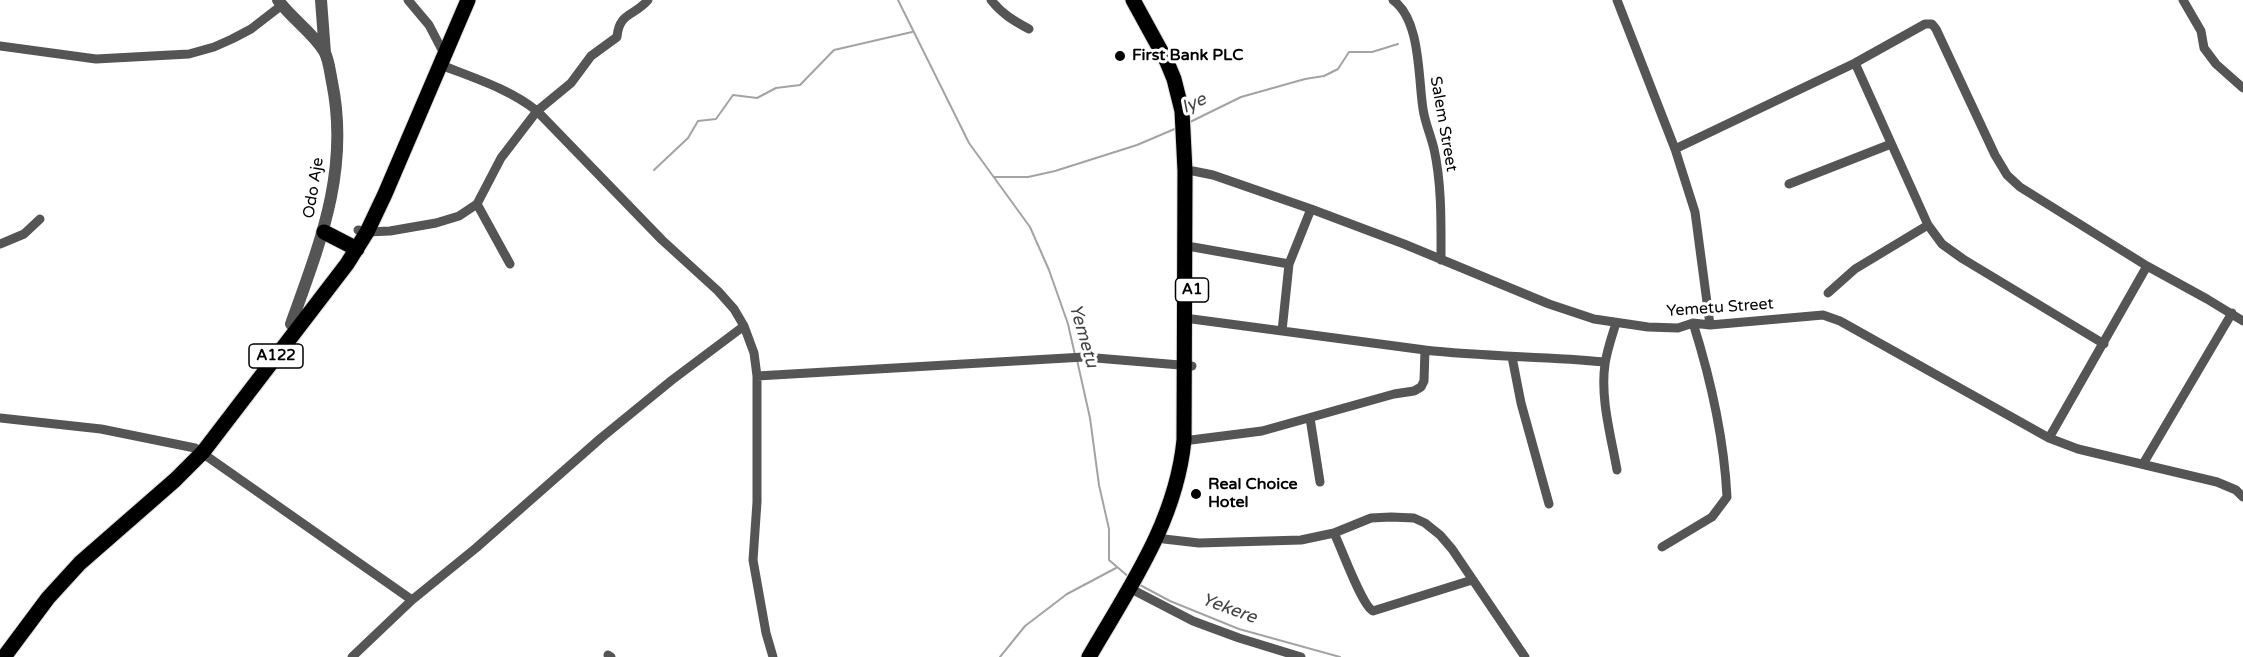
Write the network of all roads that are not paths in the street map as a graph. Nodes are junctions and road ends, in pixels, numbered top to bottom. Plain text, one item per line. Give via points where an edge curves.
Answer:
1 (321, 0) edge
2 (408, 0) edge
3 (460, 0) edge
4 (468, 0) edge
5 (648, 0) edge
6 (991, 0) edge
7 (1133, 0) edge
8 (1142, 0) edge
9 (1393, 0) edge
10 (1617, 0) edge
11 (2183, 0) edge
12 (283, 2) edge
13 (1029, 29) dead end
14 (0, 46) edge
15 (441, 48) junction
16 (325, 52) junction
17 (1855, 63) junction
18 (441, 65) junction
19 (2243, 88) edge
20 (537, 111) junction
21 (1891, 144) junction
22 (1675, 150) junction
23 (1189, 171) junction
24 (1789, 184) dead end
25 (477, 204) junction
26 (1311, 209) junction
27 (40, 219) dead end
28 (1928, 225) junction
29 (362, 231) junction
30 (324, 232) junction
31 (0, 244) edge
32 (353, 247) junction
33 (1192, 247) junction
34 (1441, 260) junction
35 (510, 264) dead end
36 (1289, 264) junction
37 (2147, 266) junction
38 (1828, 293) dead end
39 (2232, 313) junction
40 (1192, 319) junction
41 (2243, 321) edge
42 (1616, 323) junction
43 (1693, 323) junction
44 (291, 324) junction
45 (1710, 325) junction
46 (744, 326) junction
47 (1282, 331) junction
48 (2104, 344) junction
49 (1425, 350) junction
50 (1512, 357) junction
51 (1605, 362) junction
52 (1189, 366) junction
53 (757, 376) junction
54 (0, 418) edge
55 (1310, 418) junction
56 (2049, 438) junction
57 (1191, 440) junction
58 (199, 450) junction
59 (2143, 464) junction
60 (1617, 470) dead end
61 (1320, 482) dead end
62 (2243, 496) edge
63 (1549, 504) dead end
64 (1334, 533) junction
65 (1164, 539) junction
66 (1662, 547) dead end
67 (1472, 580) junction
68 (1137, 584) junction
69 (412, 600) junction
70 (0, 647) edge
71 (2, 657) edge
72 (352, 657) edge
73 (773, 657) edge
74 (1089, 657) edge
75 (1099, 657) edge
76 (1299, 657) edge
77 (1525, 657) edge

1 - 16 street, Odo Aje
2 - 15 street via 429,25
3 - 15 highway, A122
4 - 18 highway, A122
5 - 20 street via 624,18 617,38 591,56 571,83
6 - 13 street via 1013,21
7 - 23 highway, A1 via 1167,62 1179,94
8 - 23 highway, A1 via 1171,52 1187,92
9 - 34 street, Salem Street via 1406,15 1418,57 1423,111 1437,174
10 - 22 street
11 - 19 street via 2201,31 2204,48
12 - 14 street via 251,29 214,48 189,54 96,59
12 - 16 street
15 - 29 highway, A122
16 - 30 street, Odo Aje via 338,127 333,188
17 - 21 street
17 - 22 street
17 - 37 street via 1925,24 1932,24 2007,175
18 - 20 street via 498,88
18 - 29 highway, A122 via 385,195
20 - 25 street via 501,158
20 - 46 street via 662,240 718,291
21 - 24 street
21 - 28 street
22 - 45 street via 1695,212
23 - 26 street, Yemetu Street via 1213,175
23 - 33 highway, A1
23 - 52 highway, A1
25 - 29 street via 459,216 436,223 390,231
25 - 35 street
26 - 34 street, Yemetu Street
26 - 36 street
27 - 31 street via 24,234
28 - 38 street via 1855,269
28 - 48 street via 1942,244 1963,260
29 - 32 highway, A122
30 - 32 highway
30 - 44 street, Odo Aje
32 - 44 highway, A122
32 - 58 highway, A122 via 334,282
33 - 36 street
33 - 40 highway, A1
34 - 42 street, Yemetu Street via 1549,304 1594,320
36 - 47 street
37 - 39 street
37 - 48 street
39 - 41 street
39 - 59 street
40 - 47 street
40 - 52 highway, A1
42 - 43 street, Yemetu Street via 1678,328
42 - 51 street
43 - 45 street, Yemetu Street
43 - 66 street via 1722,436 1727,497 1713,517
44 - 58 highway, A122
45 - 56 street, Yemetu Street via 1823,315
46 - 53 street
46 - 69 street via 610,431
47 - 49 street
48 - 56 street
49 - 50 street
49 - 55 street via 1421,387
50 - 51 street
50 - 63 street
51 - 60 street via 1605,401
52 - 53 street via 1072,357
52 - 57 highway, A1
52 - 68 highway, A1 via 1179,474 1164,523
53 - 73 street via 753,560
54 - 58 street via 101,429
55 - 57 street via 1262,431
55 - 61 street
56 - 59 street, Yemetu Street
57 - 65 highway, A1 via 1187,473
58 - 69 street
58 - 70 highway, A122 via 77,554
58 - 71 highway, A122 via 175,480 80,563
59 - 62 street, Yemetu Street via 2217,482
64 - 65 street via 1301,540 1199,543
64 - 67 street via 1371,518 1414,518 1440,535
64 - 67 street via 1368,609 1373,611
65 - 68 highway, A1
67 - 77 street
68 - 74 highway, A1
68 - 75 highway, A1
68 - 76 street via 1193,621
69 - 72 street

